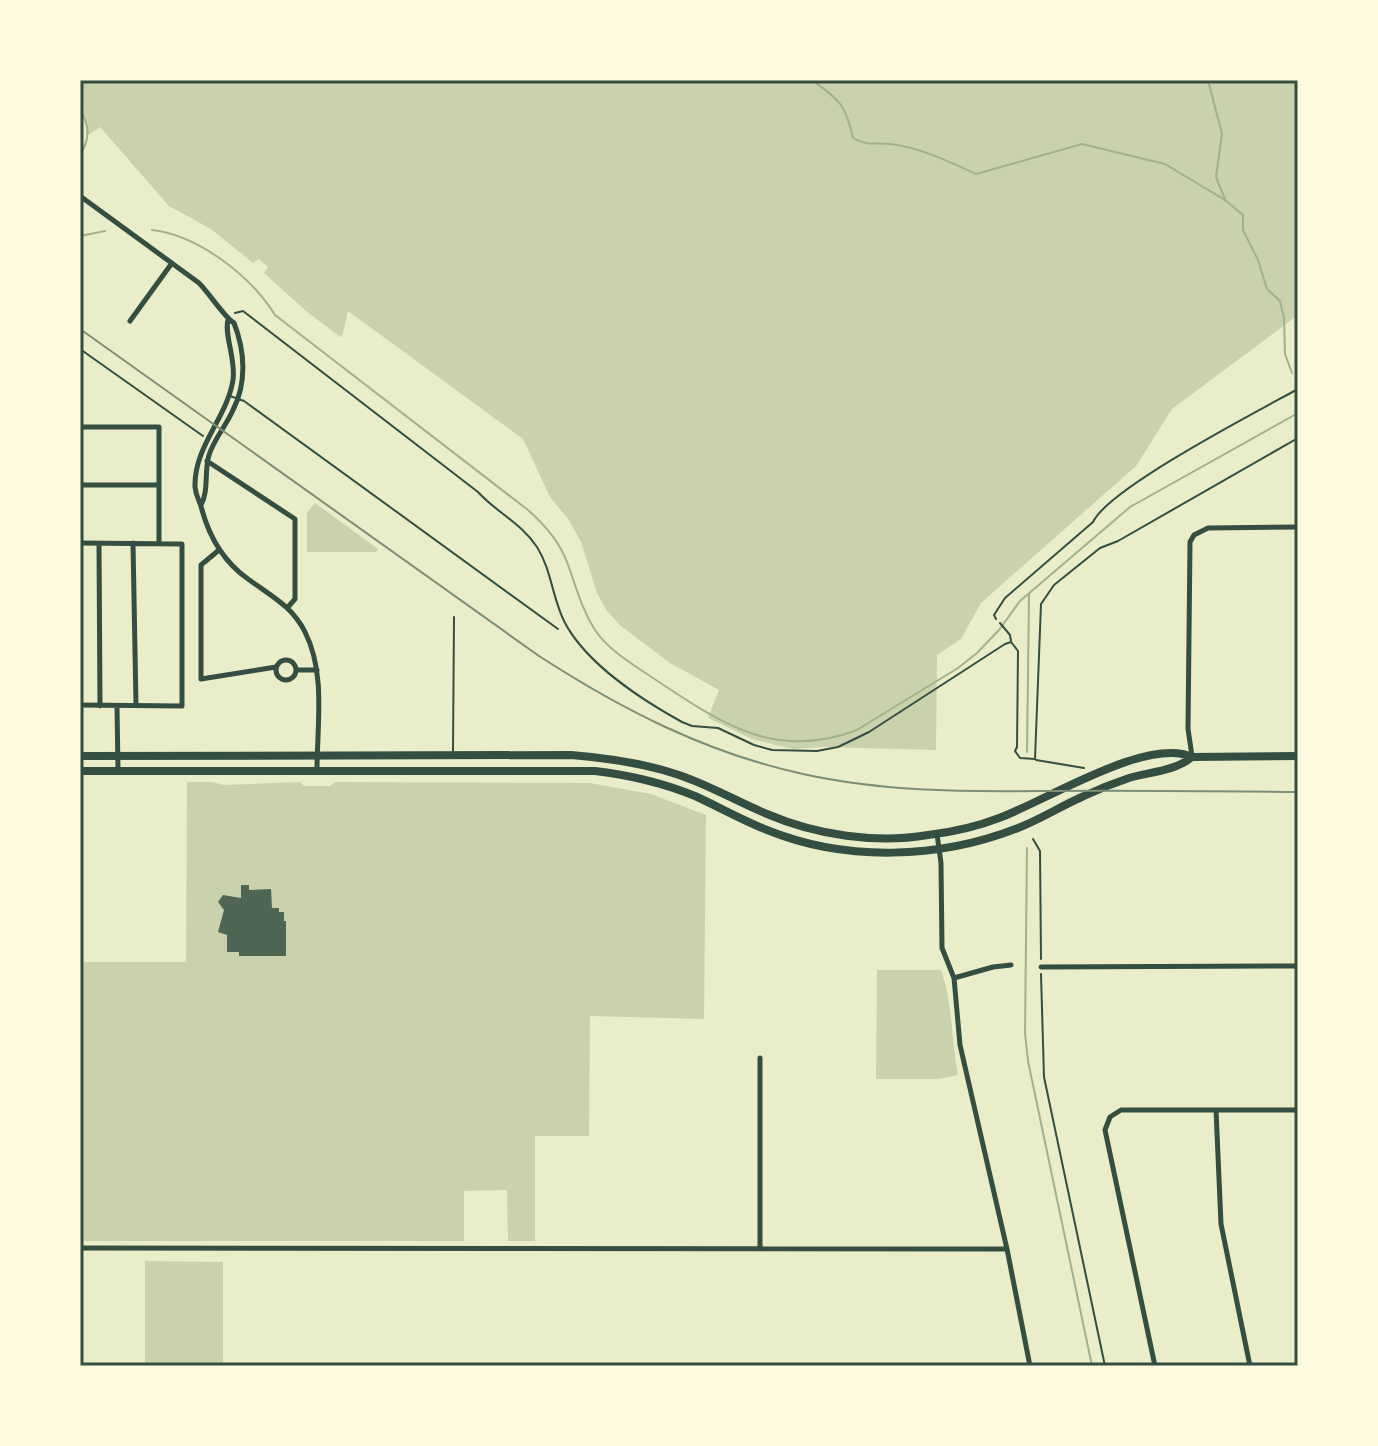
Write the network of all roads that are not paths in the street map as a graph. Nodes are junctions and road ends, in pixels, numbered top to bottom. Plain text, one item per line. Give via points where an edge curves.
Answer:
1 (80, 196) edge
2 (172, 263) junction
3 (227, 318) junction
4 (130, 321) dead end
5 (1298, 389) edge
6 (230, 396) junction
7 (238, 398) junction
8 (80, 427) edge
9 (207, 461) junction
10 (80, 485) edge
11 (159, 485) junction
12 (201, 505) junction
13 (1298, 527) edge
14 (80, 543) edge
15 (133, 543) junction
16 (159, 543) junction
17 (99, 544) junction
18 (219, 550) junction
19 (288, 607) junction
20 (454, 617) dead end
21 (996, 619) road end
22 (558, 629) dead end
23 (276, 667) junction
24 (296, 670) junction
25 (317, 670) junction
26 (80, 705) edge
27 (136, 705) junction
28 (100, 706) junction
29 (117, 706) junction
30 (80, 756) edge
31 (317, 756) junction
32 (453, 756) junction
33 (1298, 756) edge
34 (118, 757) junction
35 (1192, 757) junction
36 (317, 770) junction
37 (80, 771) edge
38 (118, 771) junction
39 (937, 834) junction
40 (940, 849) junction
41 (1011, 965) dead end
42 (1298, 966) edge
43 (1041, 967) road end
44 (954, 978) junction
45 (760, 1058) dead end
46 (1216, 1110) junction
47 (1298, 1110) edge
48 (80, 1248) edge
49 (760, 1249) junction
50 (1007, 1249) junction
51 (1030, 1366) edge
52 (1155, 1366) edge
53 (1250, 1366) edge

1 - 2 street
2 - 3 street via 211,294
2 - 4 street
3 - 6 street via 234,357
3 - 7 street via 234,323 242,354
5 - 21 lane via 1122,492 1005,598
6 - 7 lane
6 - 12 street via 198,461 195,491
7 - 9 street
7 - 22 lane
8 - 11 street via 159,427
9 - 12 street
9 - 19 street via 295,519 295,599
10 - 11 street
11 - 16 street
12 - 18 street
13 - 35 street via 1208,528 1194,535 1189,548
14 - 17 street
15 - 16 street
15 - 17 street
15 - 27 street
16 - 27 street via 182,544 182,706
17 - 28 street
18 - 19 street via 249,580
18 - 23 street via 201,565 201,679
19 - 25 street via 306,634
20 - 32 lane
23 - 24 street via 287,660
23 - 24 street via 283,680 292,679
24 - 25 street
25 - 31 street
26 - 28 street
27 - 29 street
28 - 29 street
29 - 34 street
30 - 34 main road
31 - 32 main road
31 - 34 main road
31 - 36 street
32 - 39 main road via 606,758 680,776 820,831 872,838
33 - 35 main road
34 - 38 street
35 - 39 main road via 1179,751 1152,756 1089,776 1001,818
35 - 40 main road via 1181,766 1106,786 1017,828
36 - 38 main road
36 - 40 main road via 610,772 674,788 764,829 811,843 872,852
37 - 38 main road
39 - 40 street
40 - 44 street via 940,935
41 - 44 street
42 - 43 street
44 - 50 street via 960,1045
45 - 49 street
46 - 47 street
46 - 52 street via 1121,1110 1108,1119 1105,1130
46 - 53 street via 1221,1224
48 - 49 street
49 - 50 street
50 - 51 street

